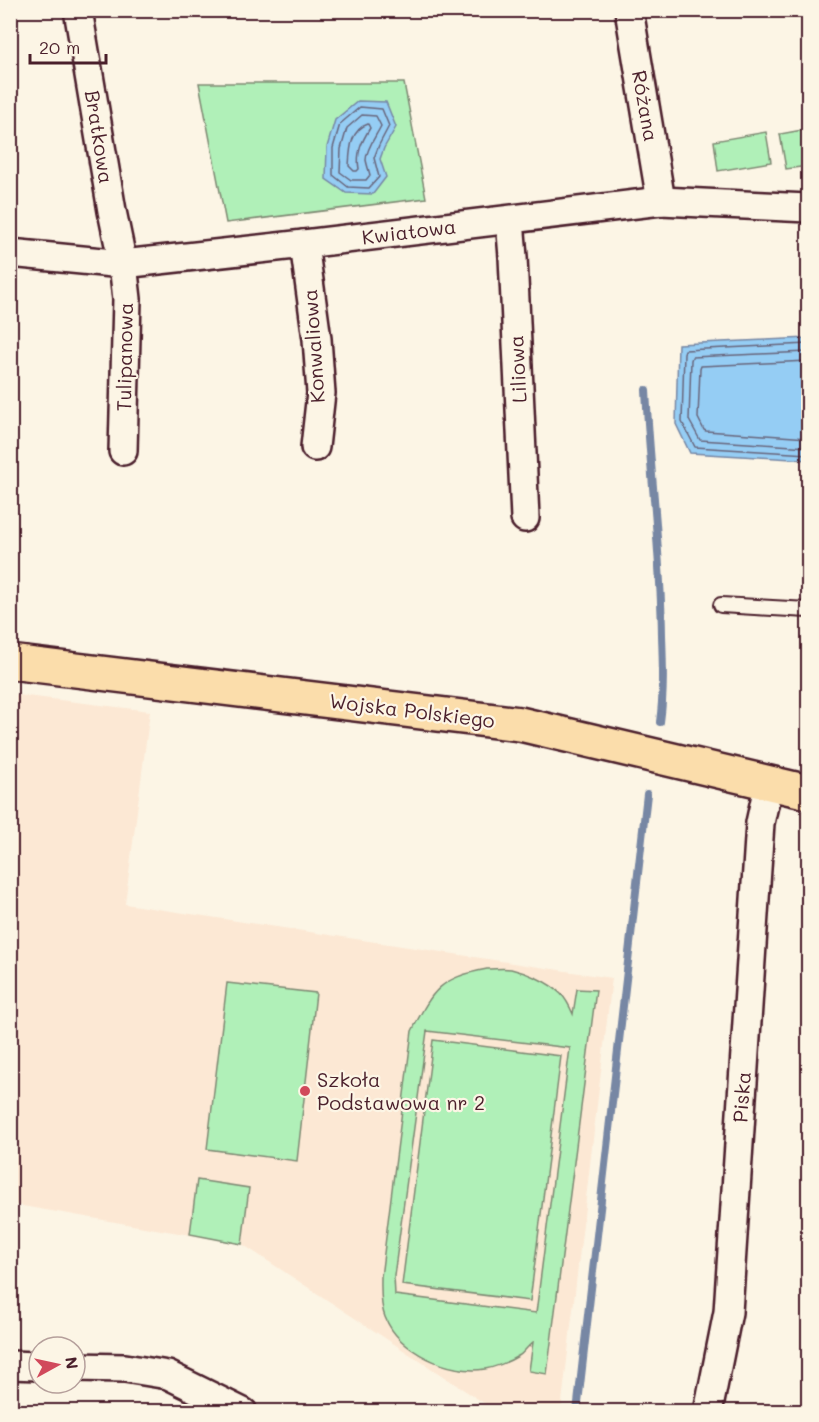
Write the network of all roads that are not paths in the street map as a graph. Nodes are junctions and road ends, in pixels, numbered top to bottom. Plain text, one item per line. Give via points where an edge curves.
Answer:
1 (78, 10) edge
2 (629, 10) edge
3 (661, 201) junction
4 (808, 208) edge
5 (510, 220) junction
6 (304, 244) junction
7 (10, 254) edge
8 (123, 264) junction
9 (315, 447) dead end
10 (123, 451) dead end
11 (525, 518) dead end
12 (721, 605) dead end
13 (808, 610) edge
14 (10, 662) edge
15 (769, 782) junction
16 (808, 792) edge
17 (10, 1365) edge
18 (27, 1366) edge
19 (87, 1367) edge
20 (243, 1412) edge
21 (708, 1412) edge

1 - 8 street, Bratkowa
2 - 3 street, Różana
3 - 4 street, Kwiatowa
3 - 5 street, Kwiatowa
5 - 6 street, Kwiatowa
5 - 11 street, Liliowa
6 - 8 street, Kwiatowa
6 - 9 street, Konwaliowa via 321,393
7 - 8 street, Kwiatowa
8 - 10 street, Tulipanowa via 127,299
12 - 13 lane
14 - 15 main road, Wojska Polskiego via 520,724
15 - 16 main road, Wojska Polskiego
15 - 21 street, Piska via 760,823 728,1312
17 - 18 street
19 - 20 street via 168,1375

